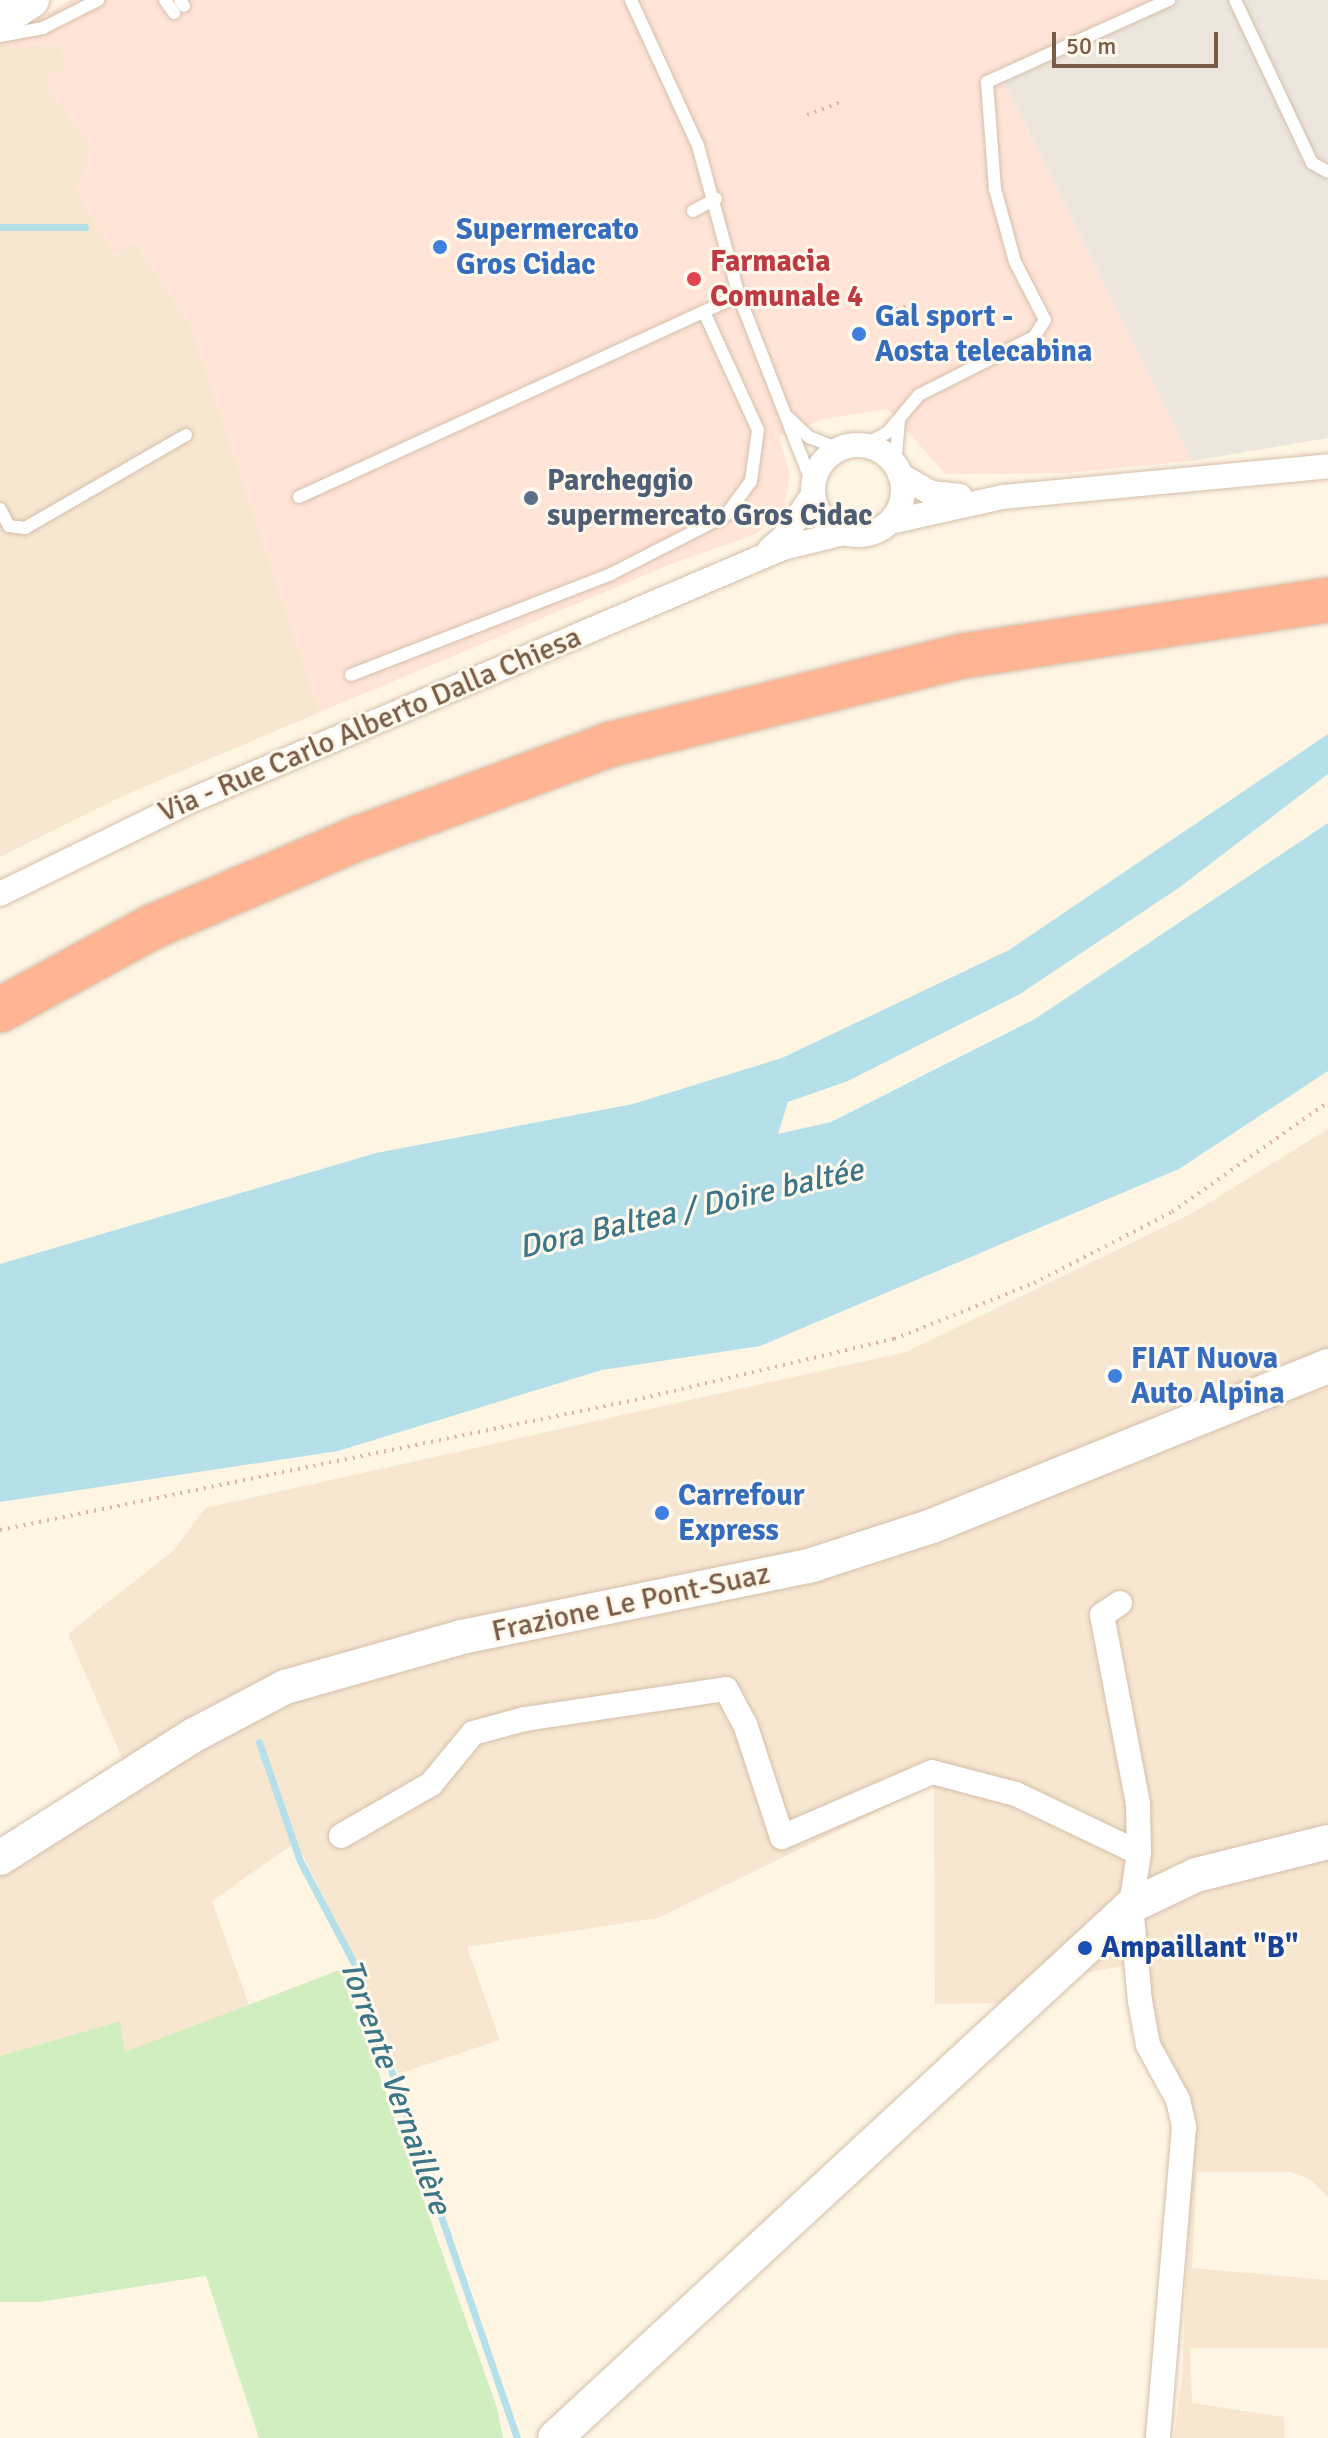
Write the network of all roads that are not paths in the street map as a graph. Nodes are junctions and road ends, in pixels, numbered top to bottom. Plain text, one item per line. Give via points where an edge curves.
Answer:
1 (32, 0) edge
2 (98, 0) edge
3 (165, 0) edge
4 (631, 0) edge
5 (1169, 0) edge
6 (1235, 0) edge
7 (180, 6) edge
8 (0, 21) edge
9 (0, 36) edge
10 (1328, 172) edge
11 (716, 199) junction
12 (693, 211) dead end
13 (739, 296) junction
14 (704, 312) junction
15 (784, 413) junction
16 (899, 421) junction
17 (186, 435) dead end
18 (852, 447) junction
19 (1328, 466) edge
20 (898, 470) junction
21 (813, 490) junction
22 (299, 497) dead end
23 (1003, 497) junction
24 (0, 509) edge
25 (890, 522) junction
26 (844, 533) junction
27 (744, 565) junction
28 (1328, 570) edge
29 (1328, 600) edge
30 (351, 675) dead end
31 (0, 894) edge
32 (0, 977) edge
33 (0, 1010) edge
34 (1328, 1366) edge
35 (1120, 1603) dead end
36 (341, 1836) dead end
37 (1328, 1842) edge
38 (1139, 1853) junction
39 (0, 1858) edge
40 (1131, 1906) junction
41 (555, 2438) edge
42 (1158, 2438) edge

1 - 8 main road
2 - 9 lane via 51,25
3 - 7 lane
4 - 11 lane
5 - 16 lane via 987,82 995,189 1015,262 1045,320 1034,337 919,395
6 - 10 lane via 1312,163
11 - 12 lane
11 - 13 lane
13 - 14 lane
13 - 15 lane
14 - 22 lane via 528,386
14 - 30 lane via 758,430 751,481 726,515 609,575
15 - 18 lane via 809,437
15 - 21 lane
16 - 18 lane
16 - 20 lane
17 - 24 lane via 25,528 9,526
18 - 20 street
18 - 21 street via 821,464
19 - 23 street
20 - 23 street via 931,493
20 - 25 street via 902,499
21 - 26 street via 823,518
21 - 27 street via 784,537
23 - 25 street
25 - 26 street via 868,534
26 - 27 street via 805,540
27 - 31 street, Via - Rue Carlo Alberto Dalla Chiesa via 190,801
28 - 32 highway via 935,636 747,679 591,723 341,813 144,902
29 - 33 highway via 963,656 612,744 359,838 152,927
34 - 39 main road, Frazione Le Pont-Suaz via 932,1526 812,1565 462,1637 285,1687 194,1735
35 - 38 street via 1102,1615 1138,1804
36 - 38 street via 431,1784 473,1733 525,1719 726,1689 745,1724 782,1837 932,1772 1016,1794
37 - 40 main road via 1196,1875
38 - 40 street
40 - 41 main road
40 - 42 street via 1148,2045 1178,2100 1184,2127

